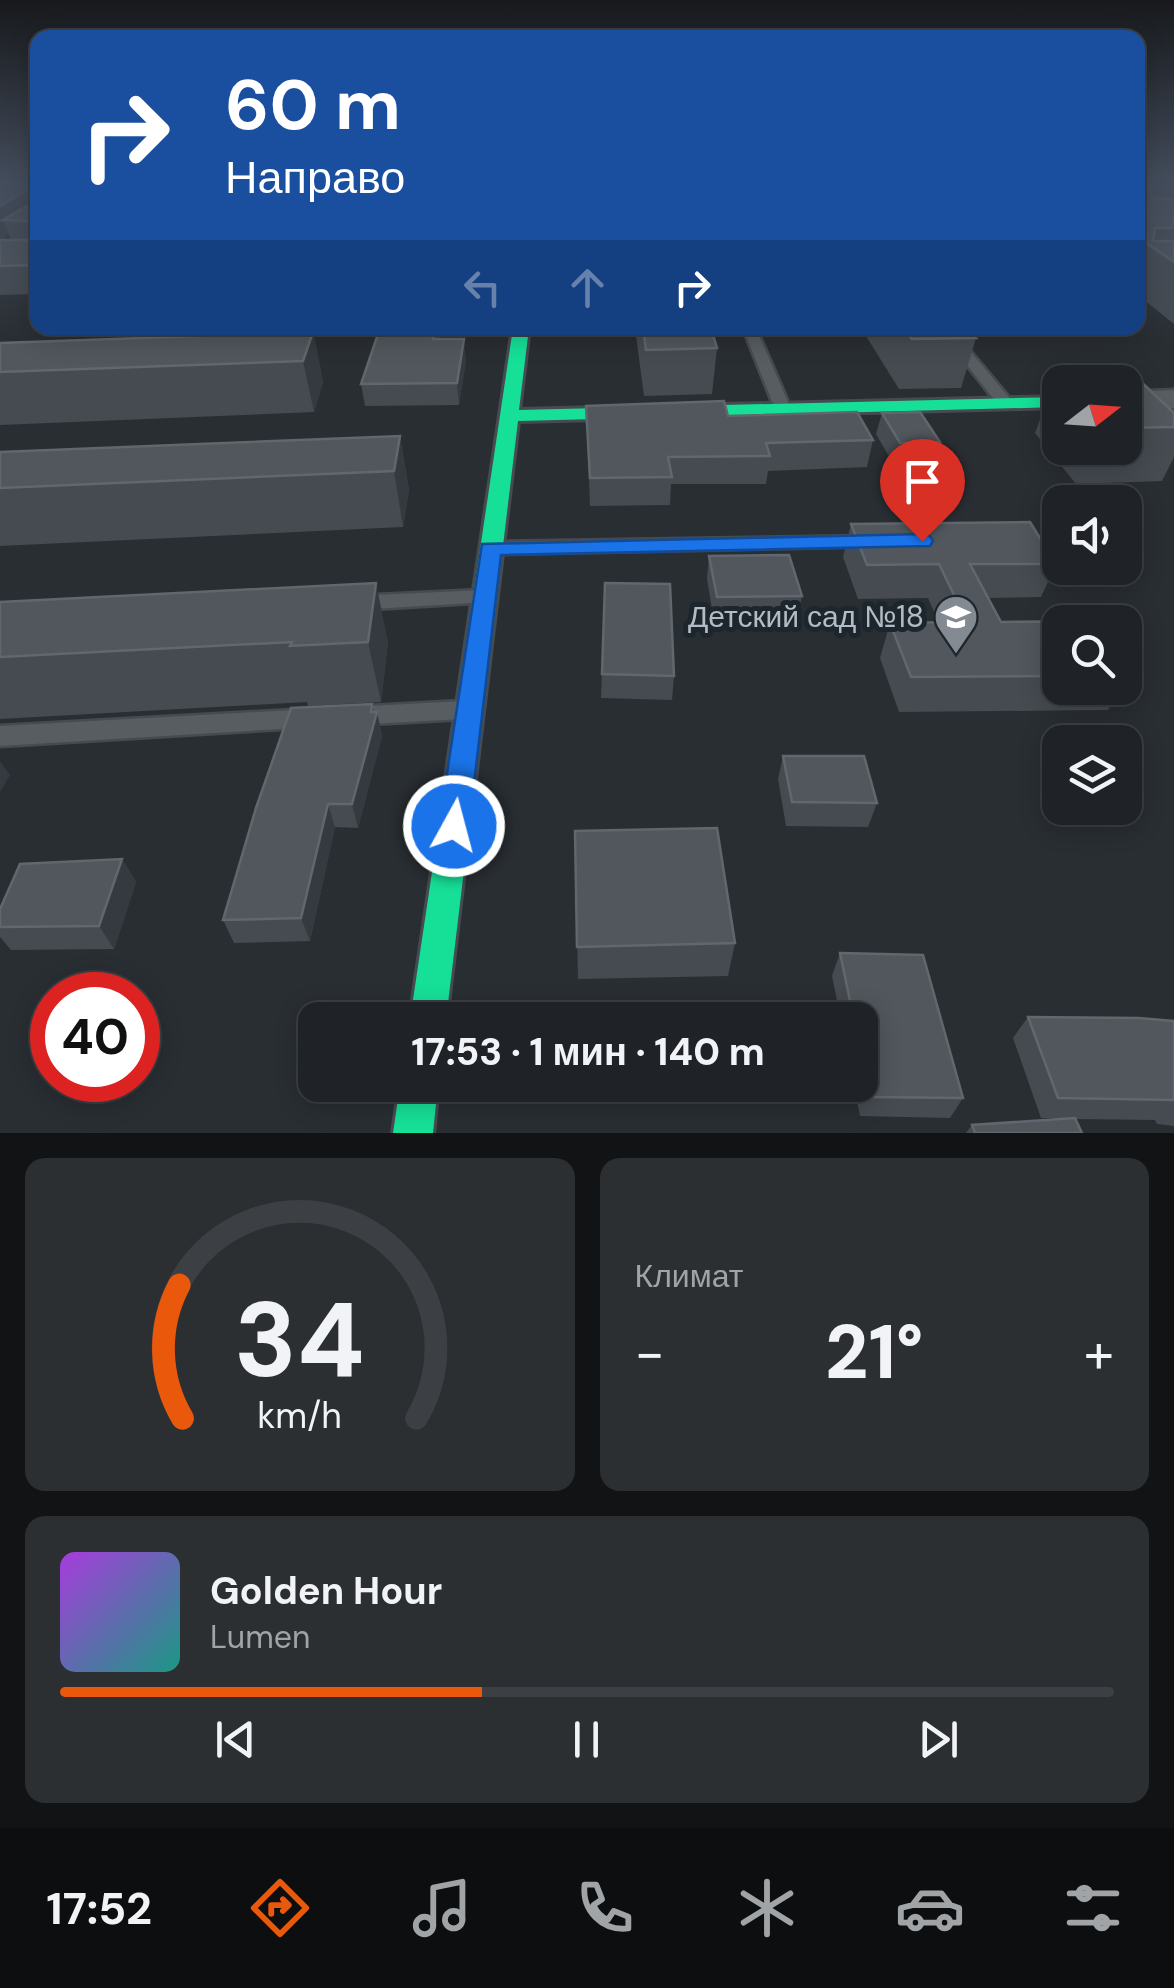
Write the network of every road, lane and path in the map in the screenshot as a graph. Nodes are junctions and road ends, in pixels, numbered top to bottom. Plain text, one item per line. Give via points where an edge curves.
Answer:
1 (520, 335) edge
2 (752, 335) edge
3 (950, 335) edge
4 (1174, 399) edge
5 (1142, 400) edge
6 (1042, 403) edge
7 (1006, 404) junction
8 (783, 409) junction
9 (508, 416) junction
10 (898, 541) edge
11 (490, 548) junction
12 (484, 597) junction
13 (334, 604) edge
14 (469, 710) junction
15 (0, 736) edge
16 (430, 1002) edge
17 (418, 1102) edge
18 (413, 1133) edge

1 - 9 street
2 - 8 lane
3 - 7 lane
4 - 5 street
6 - 7 street
7 - 8 street
8 - 9 street
9 - 11 street
10 - 11 lane
11 - 12 street
12 - 13 lane
12 - 14 street
14 - 15 lane
14 - 16 street
17 - 18 street

